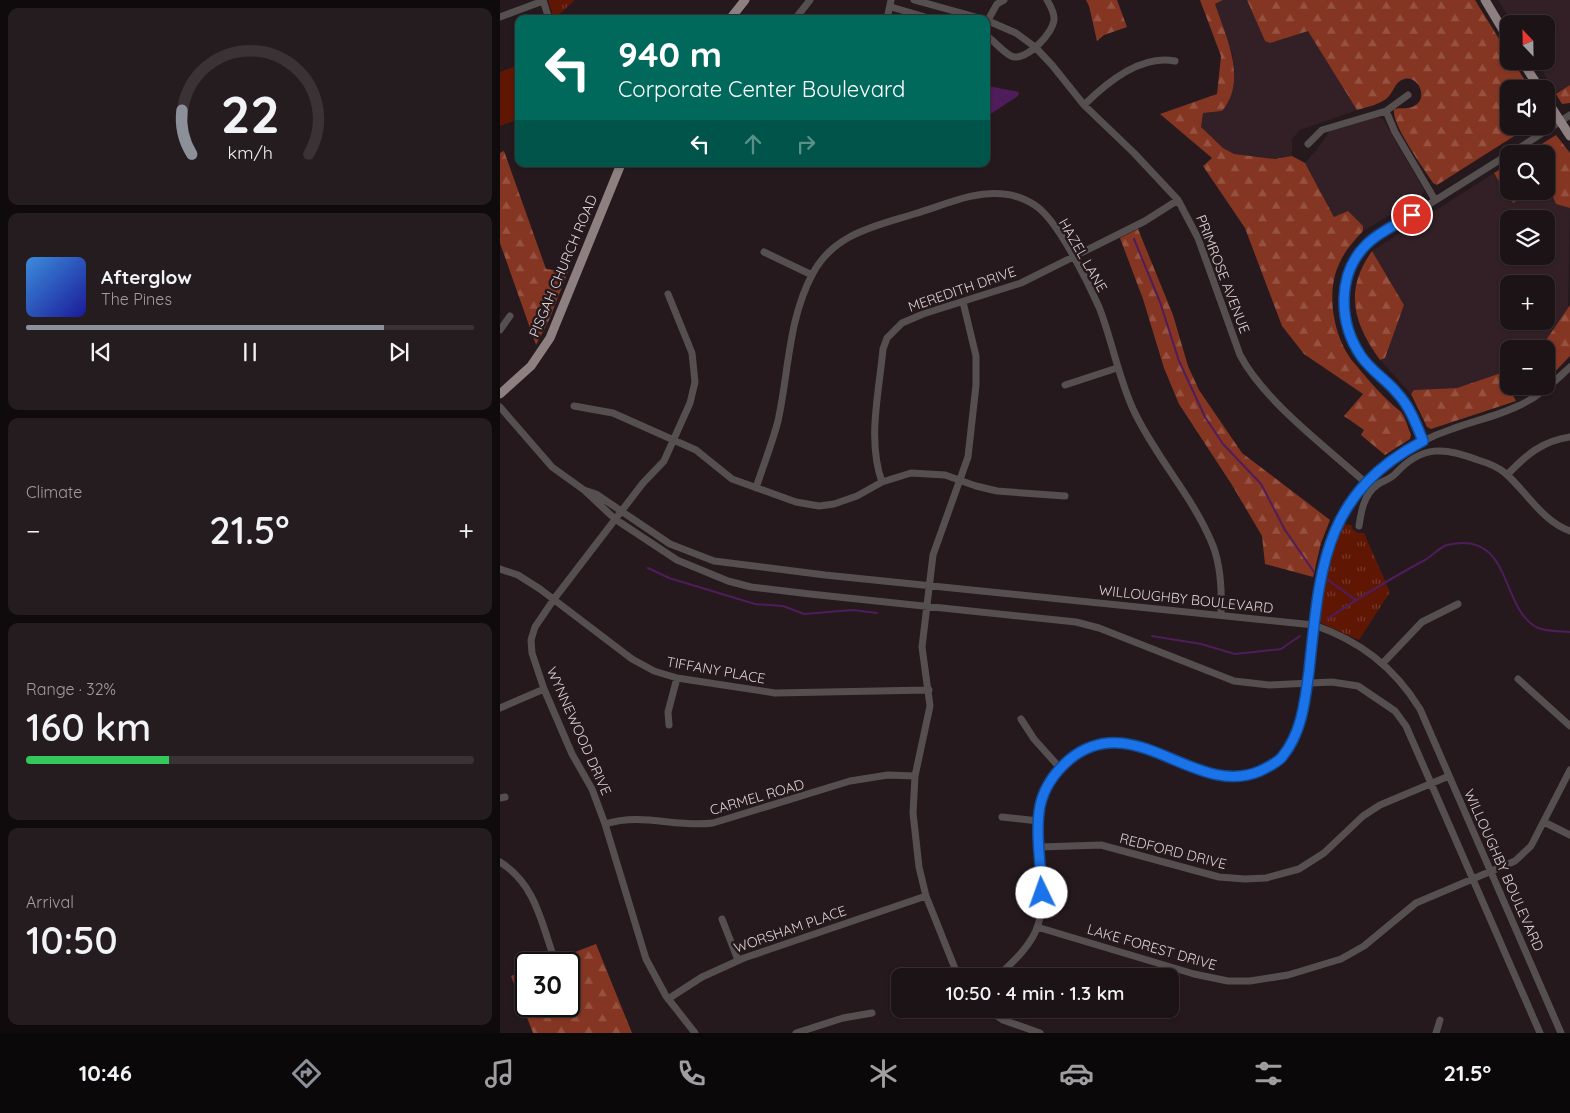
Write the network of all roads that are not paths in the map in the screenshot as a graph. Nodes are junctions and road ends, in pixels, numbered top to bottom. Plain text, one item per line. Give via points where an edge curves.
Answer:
1 (543, 0) edge
2 (745, 0) edge
3 (810, 0) edge
4 (914, 0) edge
5 (1004, 0) edge
6 (1047, 0) edge
7 (1485, 0) edge
8 (934, 2) edge
9 (891, 3) edge
10 (548, 15) edge
11 (733, 15) edge
12 (798, 15) edge
13 (922, 15) edge
14 (974, 15) edge
15 (989, 15) edge
16 (500, 17) edge
17 (990, 21) edge
18 (1500, 25) edge
19 (990, 38) edge
20 (1034, 47) junction
21 (1175, 61) dead end
22 (1408, 95) dead end
23 (1084, 105) junction
24 (1386, 111) junction
25 (1555, 113) edge
26 (1570, 115) edge
27 (1561, 122) junction
28 (1570, 136) edge
29 (1308, 144) dead end
30 (1524, 145) edge
31 (1500, 160) edge
32 (620, 167) edge
33 (1178, 200) junction
34 (1435, 200) junction
35 (764, 252) dead end
36 (1073, 258) junction
37 (812, 274) junction
38 (668, 294) dead end
39 (963, 302) junction
40 (510, 316) dead end
41 (500, 330) edge
42 (1570, 367) edge
43 (1117, 368) junction
44 (1065, 386) dead end
45 (500, 394) edge
46 (574, 406) dead end
47 (500, 407) edge
48 (1570, 437) edge
49 (674, 441) junction
50 (1423, 441) junction
51 (1507, 475) junction
52 (961, 481) junction
53 (882, 482) junction
54 (1366, 484) junction
55 (756, 488) junction
56 (584, 490) junction
57 (1065, 496) dead end
58 (621, 512) junction
59 (615, 519) junction
60 (1359, 526) dead end
61 (1570, 531) edge
62 (500, 569) edge
63 (930, 585) junction
64 (554, 599) junction
65 (1458, 604) dead end
66 (927, 606) junction
67 (1221, 614) junction
68 (1314, 625) junction
69 (1383, 663) junction
70 (677, 678) junction
71 (1518, 680) dead end
72 (1307, 684) junction
73 (544, 690) junction
74 (929, 690) junction
75 (500, 708) edge
76 (1021, 719) dead end
77 (670, 725) dead end
78 (1570, 726) edge
79 (1060, 768) junction
80 (1570, 770) edge
81 (915, 776) junction
82 (1450, 776) junction
83 (1432, 784) junction
84 (1002, 816) dead end
85 (1038, 821) junction
86 (1544, 822) junction
87 (605, 824) junction
88 (1570, 835) edge
89 (1040, 847) junction
90 (500, 862) edge
91 (1492, 872) junction
92 (1474, 879) junction
93 (926, 896) junction
94 (722, 919) dead end
95 (1037, 927) junction
96 (552, 952) edge
97 (738, 960) junction
98 (952, 968) edge
99 (1005, 968) edge
100 (668, 999) junction
101 (872, 1013) dead end
102 (1000, 1018) edge
103 (1440, 1020) dead end
104 (695, 1033) edge
105 (796, 1033) edge
106 (1040, 1033) edge
107 (1436, 1033) edge
108 (1540, 1033) edge
109 (1562, 1033) edge

1 - 10 street
1 - 16 street
2 - 11 main road
3 - 12 street
4 - 8 street, PRIMROSE AVENUE
5 - 15 street
6 - 20 street via 1055,17 1053,26
7 - 18 main road
8 - 14 street, PRIMROSE AVENUE
9 - 13 street
17 - 20 street, PRIMROSE AVENUE via 1016,33
19 - 20 street via 1011,56 1027,54
20 - 23 street, PRIMROSE AVENUE
21 - 23 street via 1154,62 1120,74
22 - 24 street
23 - 33 street, PRIMROSE AVENUE
24 - 29 street via 1322,130
24 - 34 street
25 - 27 main road
26 - 27 street
27 - 28 main road
27 - 30 street
31 - 34 street
32 - 45 main road, PISGAH CHURCH ROAD via 550,338 530,366
33 - 36 street, MEREDITH DRIVE
33 - 54 street, PRIMROSE AVENUE via 1198,238 1247,368 1272,398
34 - 50 street via 1369,242 1355,259 1344,290 1346,317 1355,346 1374,371 1398,393
35 - 37 street
36 - 37 street, HAZEL LANE via 1042,212 1025,200 1004,194 976,195 857,232 834,246
36 - 39 street, MEREDITH DRIVE via 1021,283
36 - 43 street, HAZEL LANE via 1099,308
37 - 55 street, HAZEL LANE via 790,339 777,424
38 - 49 street, WYNNEWOOD DRIVE via 692,353 695,382
39 - 52 street via 976,356 976,375 969,448
39 - 53 street, MEREDITH DRIVE via 902,323 883,349 874,448
40 - 41 street
42 - 50 street via 1543,392 1518,406
43 - 44 street
43 - 67 street, HAZEL LANE via 1137,418 1211,541 1218,565
46 - 49 street via 613,413
47 - 56 street, WILLOUGHBY BOULEVARD via 552,467
48 - 51 street via 1534,448
49 - 55 street via 696,450 732,479
49 - 58 street, WYNNEWOOD DRIVE via 664,461
50 - 54 street via 1390,460
51 - 60 street via 1459,453 1444,450 1428,452 1415,457 1391,479 1376,486 1368,495
51 - 61 street via 1560,528
52 - 53 street via 929,472 911,473
52 - 57 street via 997,491
52 - 63 street via 938,538
53 - 55 street via 857,496 819,506
54 - 68 street via 1342,516 1330,540
56 - 58 street, WILLOUGHBY BOULEVARD via 596,494
56 - 59 street, WILLOUGHBY BOULEVARD
58 - 59 street, WYNNEWOOD DRIVE
58 - 63 street, WILLOUGHBY BOULEVARD via 670,544 714,560
59 - 64 street, WYNNEWOOD DRIVE
59 - 66 street, WILLOUGHBY BOULEVARD via 677,560 728,581 751,587
62 - 64 street, TIFFANY PLACE via 518,575
63 - 66 street
63 - 67 street, WILLOUGHBY BOULEVARD
64 - 70 street, TIFFANY PLACE via 632,659 654,672
64 - 73 street, WYNNEWOOD DRIVE via 535,627 531,640
65 - 69 street via 1422,622
66 - 72 street, WILLOUGHBY BOULEVARD via 1076,622 1234,681 1270,685
66 - 74 street via 922,647
67 - 68 street, WILLOUGHBY BOULEVARD
68 - 69 street, WILLOUGHBY BOULEVARD via 1358,644
68 - 72 street
69 - 82 street, WILLOUGHBY BOULEVARD via 1408,690 1420,709
70 - 74 street, TIFFANY PLACE via 775,693
70 - 77 street via 668,712
71 - 78 street
72 - 79 street via 1300,725 1282,757 1254,773 1224,777 1145,747 1118,743 1095,746 1076,754
72 - 83 street, WILLOUGHBY BOULEVARD via 1332,682 1358,686 1395,711 1406,726
73 - 75 street
73 - 87 street, WYNNEWOOD DRIVE via 572,754 592,789
74 - 81 street via 927,726
76 - 79 street
79 - 85 street via 1050,781
80 - 86 street, LAKE FOREST DRIVE
81 - 87 street, CARMEL ROAD via 888,775 850,782 694,826 630,818
81 - 93 street via 914,839
82 - 83 street, REDFORD DRIVE
82 - 91 street, WILLOUGHBY BOULEVARD
83 - 89 street, REDFORD DRIVE via 1380,804 1324,853 1299,869 1266,878 1219,877 1102,846
83 - 92 street, WILLOUGHBY BOULEVARD
84 - 85 street
85 - 89 street
86 - 88 street
86 - 91 street, LAKE FOREST DRIVE via 1531,846 1515,860
87 - 100 street, WYNNEWOOD DRIVE via 639,939 655,978
89 - 95 street via 1042,893
90 - 96 street via 529,890
91 - 92 street, LAKE FOREST DRIVE
91 - 109 street, WILLOUGHBY BOULEVARD
92 - 95 street, LAKE FOREST DRIVE via 1416,903 1364,946 1341,959 1288,975 1250,982 1194,974
92 - 108 street, WILLOUGHBY BOULEVARD
93 - 97 street, WORSHAM PLACE
93 - 98 street
94 - 97 street
95 - 99 street
97 - 100 street, WORSHAM PLACE via 702,977
100 - 104 street, WYNNEWOOD DRIVE
101 - 105 street via 843,1018
102 - 106 street
103 - 107 street

